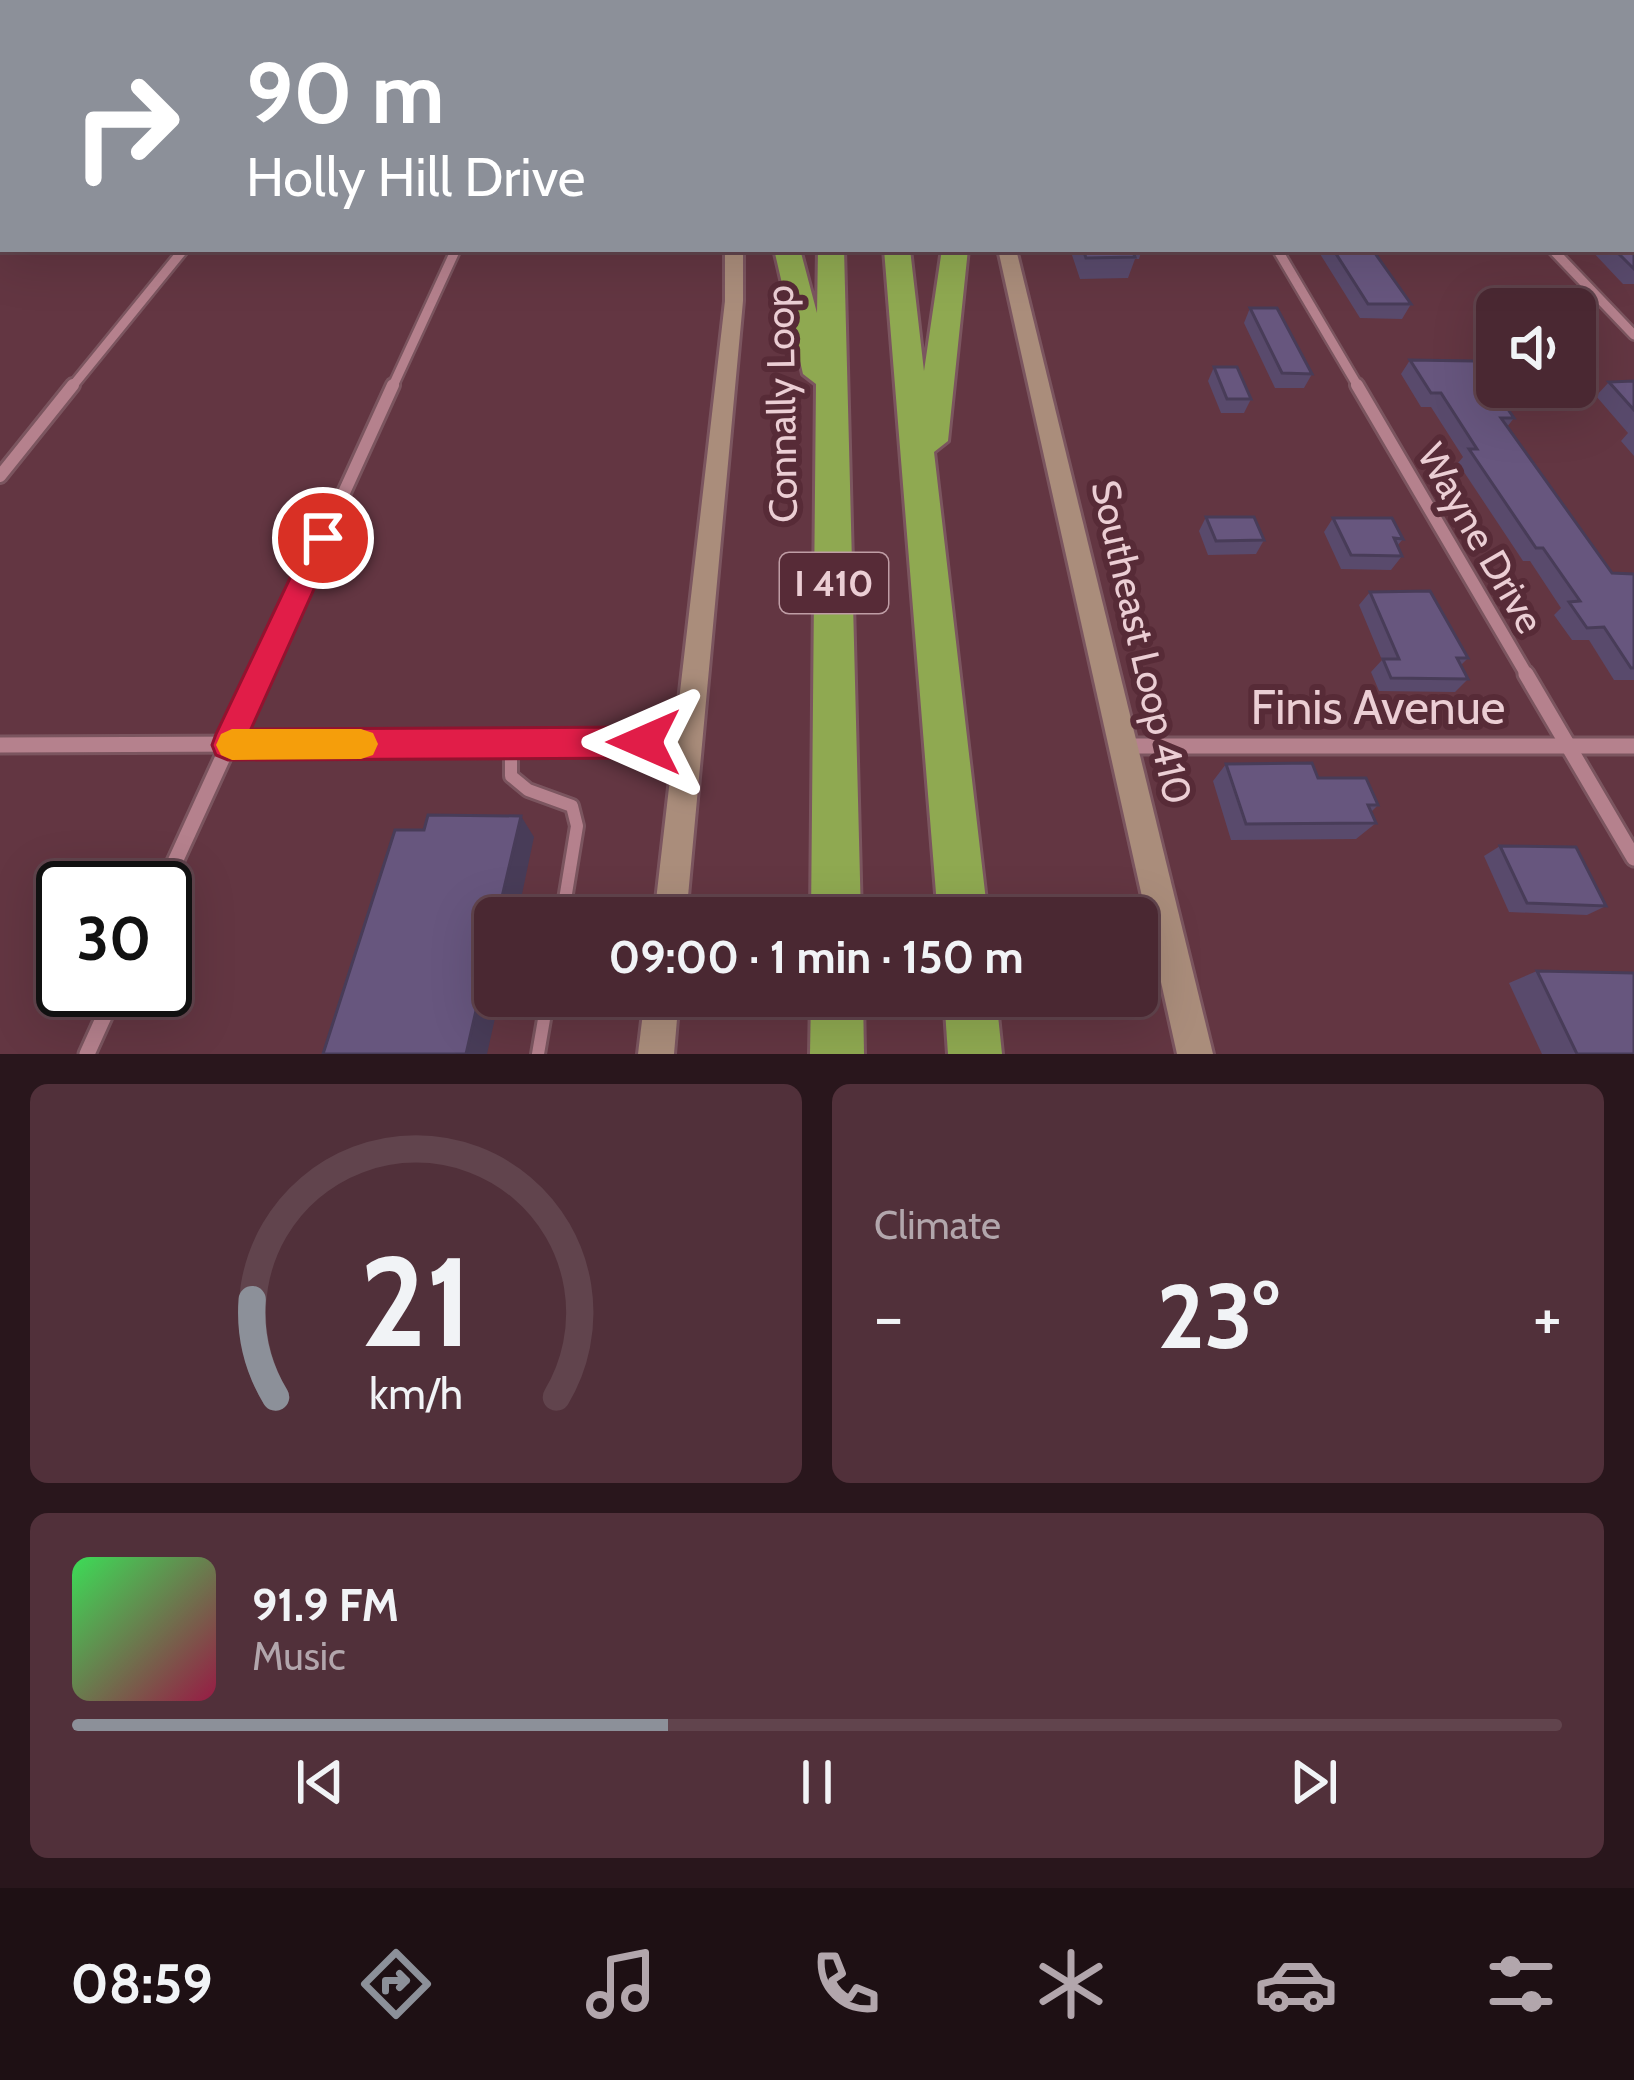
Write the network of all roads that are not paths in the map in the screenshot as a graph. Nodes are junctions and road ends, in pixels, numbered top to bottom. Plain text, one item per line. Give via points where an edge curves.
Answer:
1 (182, 252) edge
2 (455, 252) edge
3 (734, 252) edge
4 (788, 252) edge
5 (831, 252) edge
6 (897, 252) edge
7 (955, 252) edge
8 (1008, 252) edge
9 (1278, 252) edge
10 (1555, 252) edge
11 (1634, 335) edge
12 (833, 433) junction
13 (0, 476) edge
14 (924, 504) junction
15 (688, 742) junction
16 (511, 743) junction
17 (0, 745) edge
18 (228, 745) junction
19 (1123, 746) junction
20 (1568, 746) junction
21 (1634, 746) edge
22 (1634, 858) edge
23 (175, 861) edge
24 (566, 897) edge
25 (672, 897) edge
26 (836, 897) edge
27 (960, 897) edge
28 (104, 1017) edge
29 (544, 1017) edge
30 (660, 1017) edge
31 (837, 1017) edge
32 (972, 1017) edge
33 (87, 1054) edge
34 (538, 1054) edge
35 (656, 1054) edge
36 (837, 1054) edge
37 (975, 1054) edge
38 (1195, 1054) edge

1 - 13 street
2 - 18 street
3 - 15 main road
4 - 12 highway
5 - 12 highway, Connally Loop / I 410
6 - 14 highway, I 410
7 - 14 highway
8 - 19 main road, Southeast Loop 410
9 - 20 street, Wayne Drive
10 - 11 street
12 - 26 highway, Connally Loop / I 410
14 - 27 highway, I 410
15 - 16 street
15 - 25 main road
16 - 18 street
16 - 24 lane via 511,776 572,806 578,826
17 - 18 street
18 - 23 street
19 - 20 street, Finis Avenue
19 - 38 main road, Southeast Loop 410
20 - 21 street, Finis Avenue
20 - 22 street, Wayne Drive
28 - 33 street
29 - 34 lane
30 - 35 main road
31 - 36 highway
32 - 37 highway

